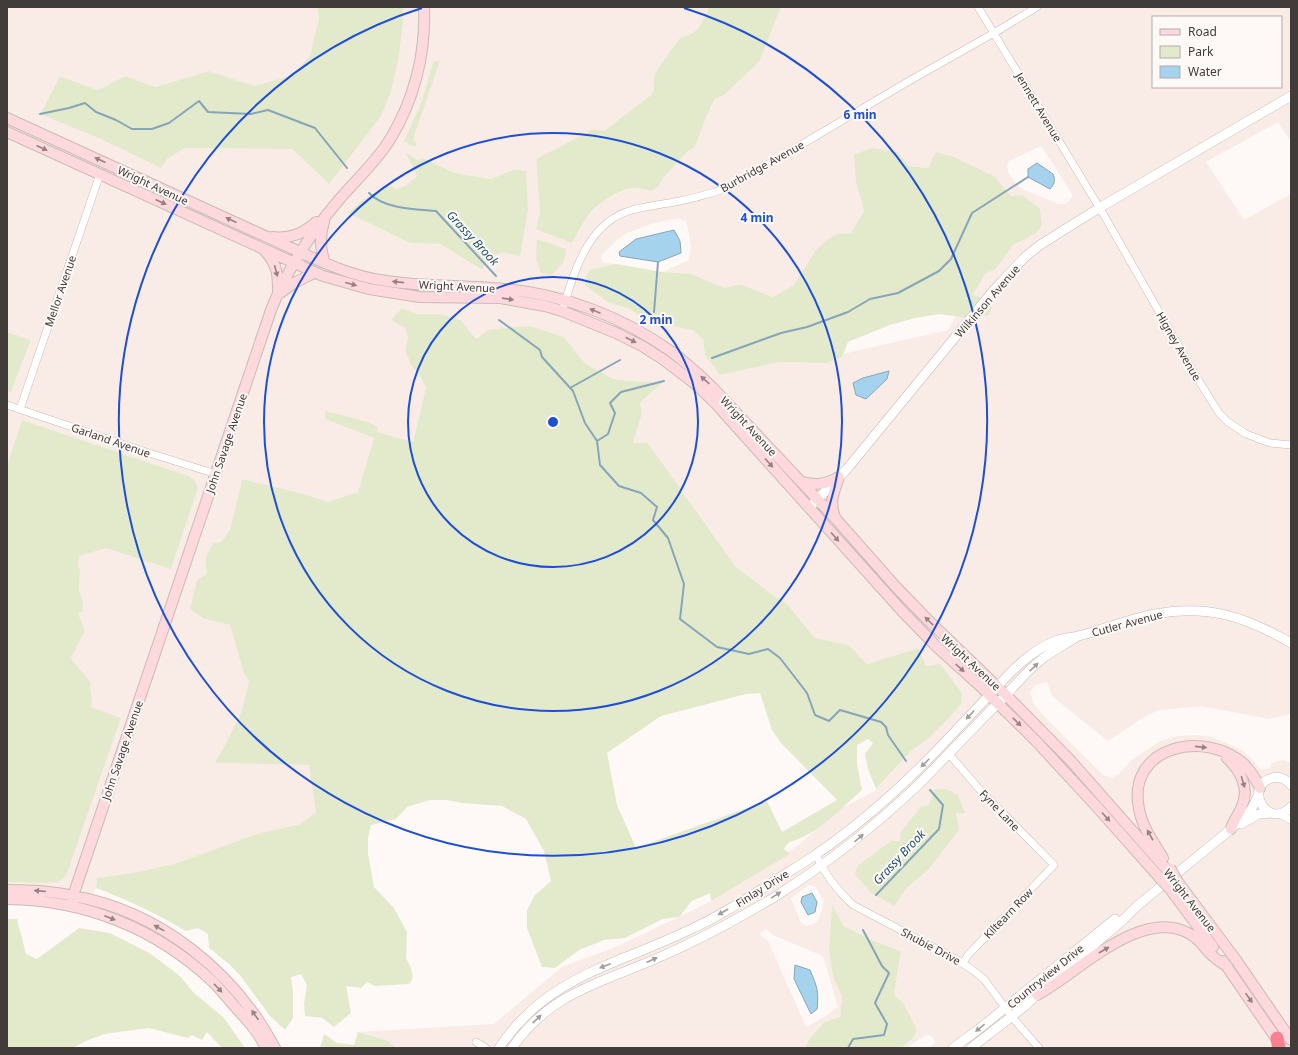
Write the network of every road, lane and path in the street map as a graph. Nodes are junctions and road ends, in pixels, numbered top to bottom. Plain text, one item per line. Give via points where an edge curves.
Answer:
1 (424, 7) edge
2 (978, 7) edge
3 (1037, 7) edge
4 (994, 34) junction
5 (1291, 96) edge
6 (7, 118) edge
7 (7, 132) edge
8 (100, 174) junction
9 (333, 207) junction
10 (1099, 208) junction
11 (266, 237) junction
12 (264, 249) junction
13 (300, 252) junction
14 (294, 263) junction
15 (325, 263) junction
16 (314, 273) junction
17 (278, 295) junction
18 (566, 300) junction
19 (562, 310) junction
20 (7, 405) edge
21 (20, 409) junction
22 (1291, 445) edge
23 (216, 474) junction
24 (839, 477) junction
25 (802, 482) junction
26 (818, 500) junction
27 (809, 508) junction
28 (836, 519) junction
29 (1078, 636) junction
30 (1291, 642) edge
31 (997, 686) junction
32 (989, 695) junction
33 (1006, 695) junction
34 (998, 703) junction
35 (1220, 751) junction
36 (949, 754) junction
37 (1291, 785) edge
38 (1259, 792) junction
39 (1291, 807) edge
40 (1275, 814) junction
41 (1291, 820) edge
42 (1231, 829) junction
43 (816, 854) junction
44 (1054, 865) joint
45 (821, 866) junction
46 (1168, 869) junction
47 (7, 890) edge
48 (7, 899) edge
49 (73, 901) junction
50 (1137, 906) junction
51 (963, 963) junction
52 (1226, 966) junction
53 (1037, 995) junction
54 (1005, 1008) junction
55 (1012, 1016) junction
56 (1291, 1040) edge
57 (476, 1042) dead end
58 (1280, 1045) edge
59 (266, 1048) edge
60 (275, 1048) edge
61 (486, 1048) edge
62 (499, 1048) edge
63 (512, 1048) edge
64 (953, 1048) edge
65 (971, 1048) edge
66 (1039, 1048) edge

1 - 9 main road, John Savage Avenue via 421,58 406,110 384,149
2 - 4 street, Jennett Avenue
3 - 4 street, Burbridge Avenue
4 - 10 street, Jennett Avenue
4 - 18 street, Burbridge Avenue via 732,185 706,195 631,210 618,216 606,224 586,247
5 - 10 street, Wilkinson Avenue
11 -> 6 main road, Wright Avenue
7 -> 8 main road, Wright Avenue
8 -> 12 main road, Wright Avenue
8 - 21 street, Mellor Avenue
9 - 11 main road via 299,234 279,238
9 - 13 main road, John Savage Avenue
9 - 15 main road via 320,238
10 - 22 street, Higney Avenue via 1194,373 1220,413 1246,434 1270,443
10 - 24 street, Wilkinson Avenue via 1040,245 1009,273
11 - 13 main road, Wright Avenue
12 - 14 main road, Wright Avenue
12 -> 17 main road via 278,274
13 - 14 main road, John Savage Avenue
13 - 15 main road, Wright Avenue
14 - 16 main road, Wright Avenue
14 - 17 main road, John Savage Avenue
18 -> 15 main road, Wright Avenue via 504,288 386,281 346,272
16 - 17 main road via 294,282
16 -> 19 main road, Wright Avenue via 356,286 393,293 420,297 500,298
17 - 23 main road, John Savage Avenue
18 - 19 street, Burbridge Avenue
25 -> 18 main road, Wright Avenue via 692,368 671,352 624,324
19 -> 27 main road, Wright Avenue via 642,346 680,372 716,404
20 - 21 street, Garland Avenue
21 - 23 street, Garland Avenue
23 - 49 main road, John Savage Avenue
24 - 25 main road via 819,485
24 - 26 street, Wilkinson Avenue
24 - 28 main road via 832,500
25 - 26 main road, Wright Avenue
26 - 27 street, Wilkinson Avenue
26 - 28 main road, Wright Avenue
27 -> 32 main road, Wright Avenue via 902,611
31 -> 28 main road, Wright Avenue via 897,588
29 - 30 street, Cutler Avenue via 1153,614 1185,610 1238,618 1268,629
29 - 31 street, Cutler Avenue via 1046,645 1032,654
33 -> 29 street, Cutler Avenue via 1042,659
31 - 32 street, Finlay Drive
31 - 33 main road, Wright Avenue
32 - 34 main road, Wright Avenue
32 -> 43 street, Finlay Drive via 908,779
33 - 34 street, Finlay Drive
33 - 46 main road, Wright Avenue via 1070,760
34 - 36 street, Finlay Drive
34 -> 52 main road, Wright Avenue, bridge via 1061,767 1170,889
35 - 38 main road via 1233,757 1253,774
35 -> 42 main road via 1234,764 1244,781 1244,801
46 -> 35 main road via 1142,821 1138,799 1141,778 1146,769 1164,752 1193,746
36 - 44 street, Fyne Lane
45 -> 36 street, Finlay Drive via 878,821
37 - 38 street via 1286,780 1274,778 1264,783
38 - 40 street via 1259,801 1263,808
38 - 42 street, Countryview Drive via 1251,810
39 - 40 street, Countryview Drive via 1283,813
40 - 41 street
40 - 42 street, Countryview Drive via 1259,814
42 - 50 street, Countryview Drive
43 - 45 street, Shubie Drive
43 -> 62 street, Finlay Drive via 700,925 561,987 525,1016
44 - 51 street, Kiltearn Row
45 - 51 street, Shubie Drive via 853,905
63 -> 45 street, Finlay Drive via 540,1016 565,998 709,934 764,903
46 - 56 main road, Wright Avenue, bridge via 1236,960
49 -> 47 main road via 38,891
48 - 49 main road
49 -> 59 main road via 134,928 187,960 230,1000 259,1035
60 -> 49 main road via 242,997 201,956 169,933 138,916 111,906
50 - 53 street, Countryview Drive
50 - 54 street, Countryview Drive via 1120,915
51 - 54 street, Shubie Drive via 984,979
53 -> 52 main road via 1114,945 1146,929 1163,926 1191,934
52 -> 58 main road, Wright Avenue
53 - 55 street, Countryview Drive
54 - 55 street, Shubie Drive
54 -> 64 street, Countryview Drive
55 - 65 street, Countryview Drive
55 - 66 street, Shubie Drive
57 - 61 street

